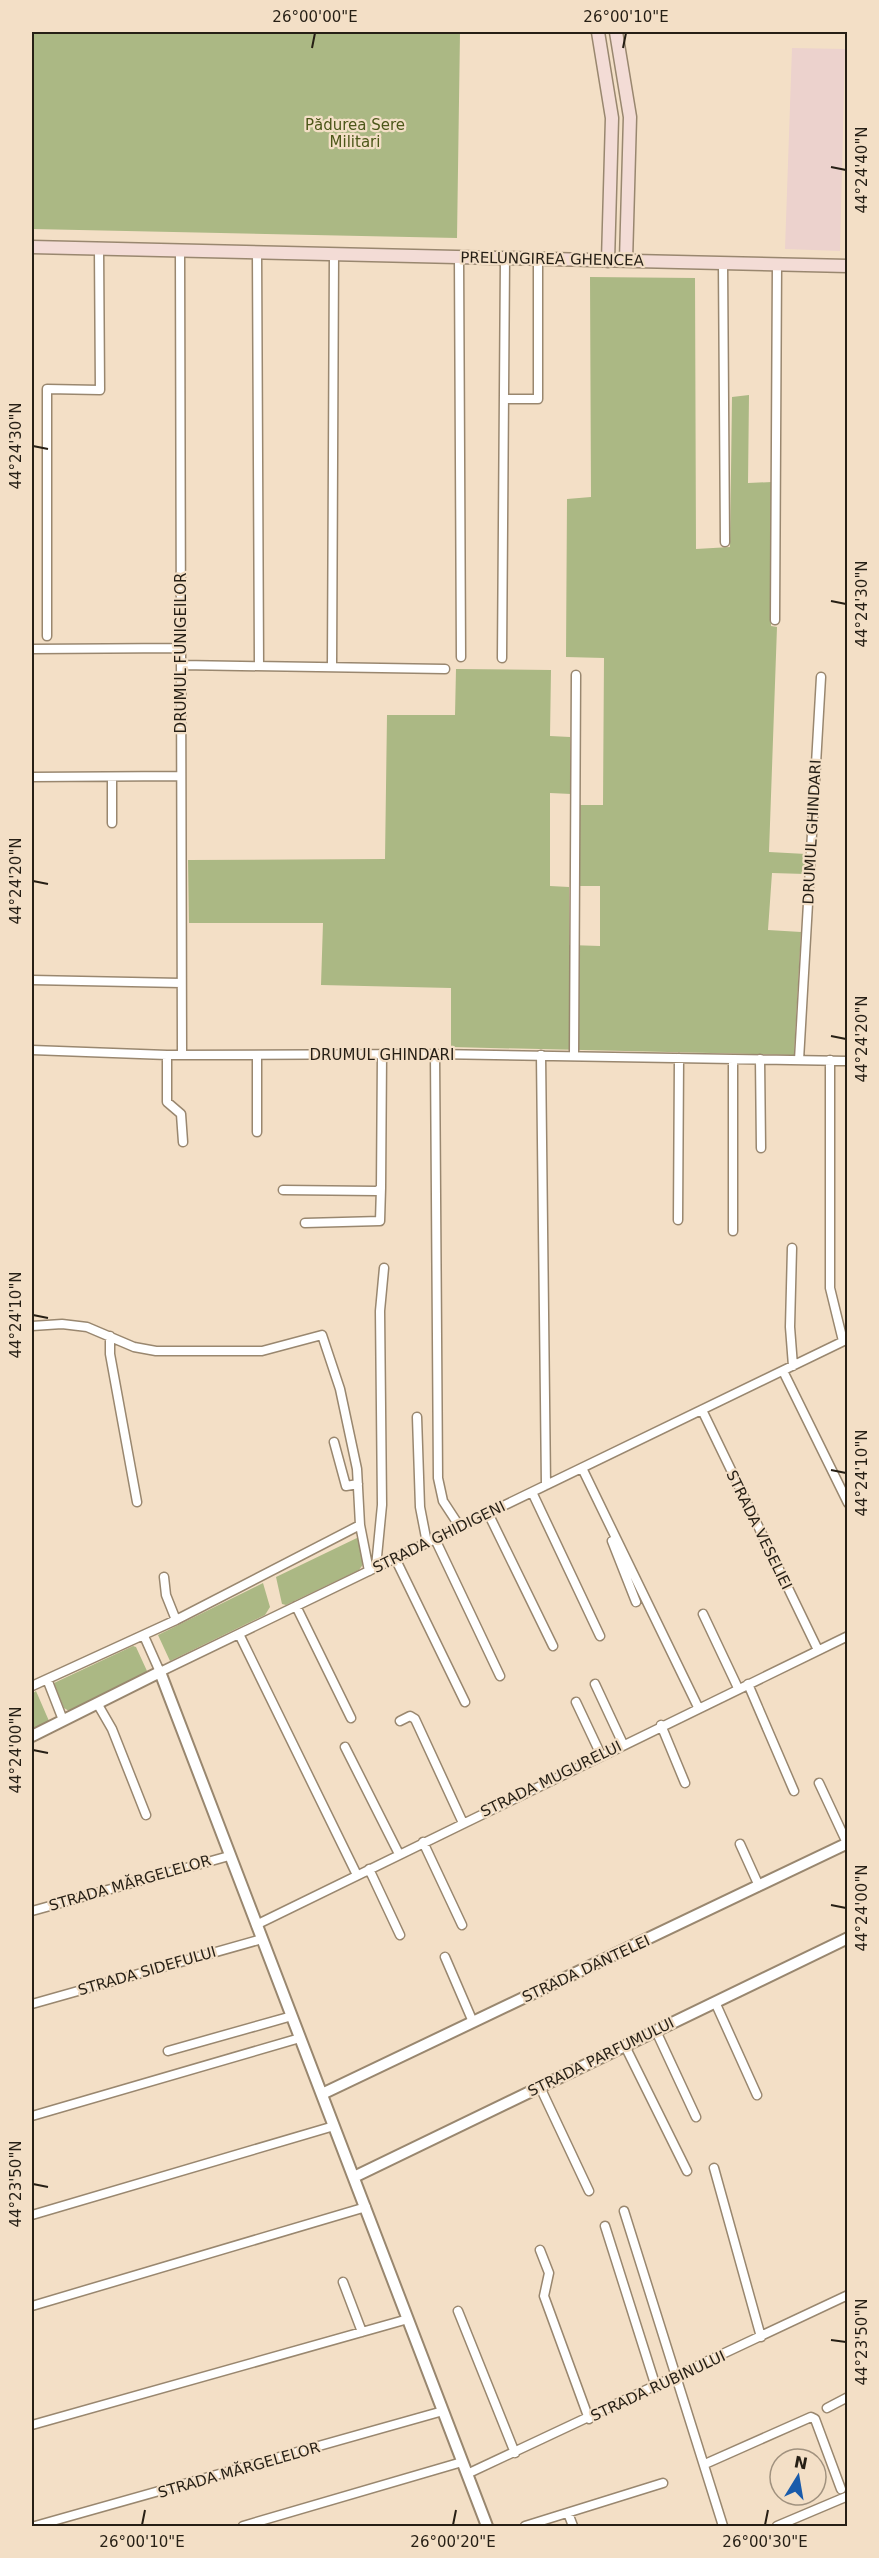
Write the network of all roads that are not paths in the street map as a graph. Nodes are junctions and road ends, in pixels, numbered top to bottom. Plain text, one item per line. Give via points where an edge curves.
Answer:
1 (598, 32) edge
2 (616, 32) edge
3 (32, 246) edge
4 (99, 248) junction
5 (180, 250) junction
6 (257, 252) junction
7 (334, 254) junction
8 (459, 257) junction
9 (505, 258) junction
10 (538, 259) junction
11 (608, 261) junction
12 (626, 261) junction
13 (723, 263) junction
14 (777, 264) junction
15 (848, 266) edge
16 (504, 399) junction
17 (725, 542) dead end
18 (775, 620) dead end
19 (47, 636) dead end
20 (32, 648) edge
21 (181, 648) junction
22 (461, 657) dead end
23 (502, 658) dead end
24 (181, 665) junction
25 (259, 666) junction
26 (332, 667) junction
27 (445, 669) dead end
28 (576, 675) dead end
29 (820, 677) dead end
30 (181, 776) junction
31 (32, 777) edge
32 (112, 777) junction
33 (112, 823) dead end
34 (32, 980) edge
35 (181, 983) junction
36 (32, 1050) edge
37 (382, 1054) junction
38 (435, 1054) junction
39 (166, 1055) junction
40 (182, 1055) junction
41 (541, 1055) junction
42 (257, 1056) junction
43 (574, 1056) junction
44 (679, 1058) junction
45 (732, 1059) junction
46 (760, 1059) junction
47 (799, 1060) junction
48 (830, 1060) junction
49 (848, 1061) edge
50 (257, 1132) dead end
51 (183, 1142) dead end
52 (761, 1148) dead end
53 (381, 1188) junction
54 (284, 1190) dead end
55 (678, 1220) dead end
56 (305, 1223) dead end
57 (733, 1231) dead end
58 (792, 1248) dead end
59 (384, 1268) dead end
60 (32, 1326) edge
61 (110, 1336) junction
62 (845, 1340) edge
63 (793, 1366) junction
64 (783, 1371) junction
65 (702, 1410) junction
66 (417, 1417) dead end
67 (334, 1442) dead end
68 (579, 1469) junction
69 (358, 1484) junction
70 (546, 1485) junction
71 (532, 1492) junction
72 (137, 1502) dead end
73 (848, 1503) edge
74 (488, 1513) junction
75 (360, 1526) junction
76 (459, 1527) junction
77 (431, 1541) junction
78 (395, 1558) junction
79 (373, 1569) junction
80 (164, 1577) dead end
81 (636, 1602) dead end
82 (296, 1606) junction
83 (703, 1614) dead end
84 (176, 1620) junction
85 (239, 1634) junction
86 (600, 1635) dead end
87 (144, 1636) junction
88 (848, 1636) edge
89 (553, 1646) dead end
90 (818, 1650) junction
91 (160, 1672) junction
92 (500, 1676) dead end
93 (47, 1679) junction
94 (595, 1684) dead end
95 (747, 1684) junction
96 (32, 1686) edge
97 (738, 1688) junction
98 (465, 1702) dead end
99 (576, 1702) dead end
100 (97, 1703) junction
101 (698, 1707) junction
102 (351, 1718) dead end
103 (63, 1720) junction
104 (400, 1721) dead end
105 (661, 1725) junction
106 (32, 1736) edge
107 (623, 1744) junction
108 (345, 1747) dead end
109 (601, 1755) junction
110 (685, 1783) dead end
111 (819, 1783) dead end
112 (795, 1791) dead end
113 (146, 1815) dead end
114 (463, 1823) junction
115 (423, 1842) junction
116 (847, 1843) edge
117 (740, 1844) dead end
118 (399, 1854) junction
119 (230, 1856) junction
120 (369, 1869) junction
121 (357, 1875) junction
122 (759, 1886) junction
123 (32, 1911) edge
124 (256, 1925) junction
125 (462, 1925) dead end
126 (400, 1935) dead end
127 (848, 1938) edge
128 (262, 1939) junction
129 (445, 1957) dead end
130 (715, 2002) junction
131 (32, 2004) edge
132 (292, 2016) junction
133 (473, 2022) junction
134 (656, 2031) junction
135 (300, 2038) junction
136 (625, 2046) junction
137 (168, 2051) dead end
138 (540, 2087) junction
139 (322, 2094) junction
140 (757, 2095) dead end
141 (32, 2116) edge
142 (696, 2117) dead end
143 (334, 2126) junction
144 (714, 2168) dead end
145 (687, 2171) dead end
146 (354, 2177) junction
147 (589, 2191) dead end
148 (366, 2208) junction
149 (624, 2211) dead end
150 (32, 2215) edge
151 (605, 2226) dead end
152 (540, 2250) dead end
153 (343, 2282) dead end
154 (848, 2295) edge
155 (32, 2306) edge
156 (458, 2311) dead end
157 (408, 2319) junction
158 (362, 2332) junction
159 (761, 2337) junction
160 (677, 2377) junction
161 (656, 2387) junction
162 (848, 2397) edge
163 (827, 2408) dead end
164 (443, 2411) junction
165 (589, 2419) junction
166 (32, 2425) edge
167 (515, 2453) junction
168 (462, 2462) junction
169 (705, 2464) junction
170 (467, 2474) junction
171 (663, 2483) dead end
172 (841, 2489) dead end
173 (848, 2496) edge
174 (568, 2513) junction
175 (35, 2526) edge
176 (243, 2526) edge
177 (487, 2526) edge
178 (525, 2526) edge
179 (573, 2526) edge
180 (723, 2526) edge
181 (777, 2526) edge

1 - 11 main road via 612,118
2 - 12 main road via 630,117
3 - 4 main road, PRELUNGIREA GHENCEA
4 - 5 main road, PRELUNGIREA GHENCEA
4 - 19 street via 100,390 47,389
5 - 6 main road, PRELUNGIREA GHENCEA
5 - 21 street, DRUMUL FUNIGEILOR
6 - 7 main road, PRELUNGIREA GHENCEA
6 - 25 street
7 - 8 main road, PRELUNGIREA GHENCEA
7 - 26 street
8 - 9 main road, PRELUNGIREA GHENCEA
8 - 22 street
9 - 10 main road, PRELUNGIREA GHENCEA
9 - 16 street
10 - 11 main road, PRELUNGIREA GHENCEA
10 - 16 street via 538,399
11 - 12 main road, PRELUNGIREA GHENCEA
12 - 13 main road, PRELUNGIREA GHENCEA
13 - 14 main road, PRELUNGIREA GHENCEA
13 - 17 street
14 - 15 main road, PRELUNGIREA GHENCEA
14 - 18 street
16 - 23 street
20 - 21 street
21 - 24 street, DRUMUL FUNIGEILOR
24 - 25 street
24 - 30 street, DRUMUL FUNIGEILOR
25 - 26 street
26 - 27 street
28 - 43 street
29 - 47 street, DRUMUL GHINDARI
30 - 32 street
30 - 35 street, DRUMUL FUNIGEILOR
31 - 32 street
32 - 33 street
34 - 35 street
35 - 40 street, DRUMUL FUNIGEILOR
36 - 39 street, DRUMUL GHINDARI
37 - 38 street, DRUMUL GHINDARI
37 - 42 street, DRUMUL GHINDARI
37 - 53 street
38 - 41 street, DRUMUL GHINDARI
38 - 76 street via 438,1478 443,1501
39 - 40 street, DRUMUL GHINDARI
39 - 51 street via 167,1102 181,1114
40 - 42 street, DRUMUL GHINDARI
41 - 43 street, DRUMUL GHINDARI
41 - 70 street
42 - 50 street
43 - 44 street, DRUMUL GHINDARI
44 - 45 street, DRUMUL GHINDARI
44 - 55 street
45 - 46 street, DRUMUL GHINDARI
45 - 57 street
46 - 47 street, DRUMUL GHINDARI
46 - 52 street
47 - 48 street, DRUMUL GHINDARI
48 - 49 street, DRUMUL GHINDARI
48 - 62 street via 830,1288
53 - 54 street
53 - 56 street via 380,1221
58 - 63 street
59 - 79 street via 380,1311 382,1505
60 - 61 street via 75,1325
61 - 69 street via 134,1347 156,1351 243,1352 279,1348 322,1335 340,1389
61 - 72 street
62 - 63 street, STRADA GHIDIGENI
63 - 64 street, STRADA GHIDIGENI
64 - 65 street, STRADA GHIDIGENI
64 - 73 street
65 - 68 street, STRADA GHIDIGENI
65 - 90 street, STRADA VESELIEI
66 - 77 street via 420,1507
67 - 69 street via 346,1486
68 - 70 street, STRADA GHIDIGENI
68 - 81 street
68 - 101 street
69 - 75 street
70 - 71 street, STRADA GHIDIGENI
71 - 74 street, STRADA GHIDIGENI
71 - 86 street
74 - 76 street, STRADA GHIDIGENI
74 - 89 street
75 - 79 street
75 - 84 street
76 - 77 street, STRADA GHIDIGENI
77 - 78 street, STRADA GHIDIGENI
77 - 92 street
78 - 79 street, STRADA GHIDIGENI
78 - 98 street
79 - 82 street, STRADA GHIDIGENI
80 - 84 street
82 - 85 street, STRADA GHIDIGENI
82 - 102 street
83 - 97 street
84 - 87 street
85 - 91 street, STRADA GHIDIGENI
85 - 121 street
87 - 91 street
87 - 93 street
88 - 90 street, STRADA MUGURELUI
90 - 95 street, STRADA MUGURELUI
91 - 100 street, STRADA GHIDIGENI
91 - 119 street, STRADA MĂRGELELOR
93 - 96 street
93 - 103 street
94 - 107 street
95 - 97 street, STRADA MUGURELUI
95 - 112 street
97 - 101 street, STRADA MUGURELUI
99 - 109 street
100 - 103 street, STRADA GHIDIGENI
100 - 113 street via 112,1729
101 - 105 street, STRADA MUGURELUI
103 - 106 street, STRADA GHIDIGENI
104 - 114 street via 410,1716 415,1719
105 - 107 street, STRADA MUGURELUI
105 - 110 street
107 - 109 street, STRADA MUGURELUI
108 - 118 street
109 - 114 street, STRADA MUGURELUI
111 - 116 street
114 - 115 street, STRADA MUGURELUI
115 - 118 street, STRADA MUGURELUI
115 - 125 street
116 - 122 street, STRADA DANTELEI
117 - 122 street
118 - 120 street, STRADA MUGURELUI
119 - 123 street, STRADA MĂRGELELOR
119 - 124 street, STRADA MĂRGELELOR
120 - 121 street, STRADA MUGURELUI
120 - 126 street
121 - 124 street, STRADA MUGURELUI
122 - 133 street, STRADA DANTELEI
124 - 128 street, STRADA MĂRGELELOR
127 - 130 street, STRADA PARFUMULUI
128 - 131 street, STRADA SIDEFULUI
128 - 132 street, STRADA MĂRGELELOR
129 - 133 street
130 - 134 street, STRADA PARFUMULUI
130 - 140 street
132 - 135 street, STRADA MĂRGELELOR
132 - 137 street
133 - 139 street, STRADA DANTELEI
134 - 136 street, STRADA PARFUMULUI
134 - 142 street
135 - 139 street, STRADA MĂRGELELOR
135 - 141 street
136 - 138 street, STRADA PARFUMULUI
136 - 145 street
138 - 146 street, STRADA PARFUMULUI
138 - 147 street
139 - 143 street, STRADA MĂRGELELOR
143 - 146 street, STRADA MĂRGELELOR
143 - 150 street
144 - 159 street
146 - 148 street, STRADA MĂRGELELOR
148 - 155 street
148 - 157 street, STRADA MĂRGELELOR
149 - 160 street
151 - 161 street
152 - 165 street via 549,2273 544,2289 548,2308
153 - 158 street
154 - 159 street, STRADA RUBINULUI
156 - 167 street
157 - 158 street
157 - 164 street, STRADA MĂRGELELOR
158 - 166 street
159 - 160 street, STRADA RUBINULUI
160 - 161 street, STRADA RUBINULUI
160 - 169 street
161 - 165 street, STRADA RUBINULUI
162 - 163 street
164 - 168 street, STRADA MĂRGELELOR
164 - 175 street, STRADA MĂRGELELOR
165 - 167 street, STRADA RUBINULUI
167 - 170 street, STRADA RUBINULUI
168 - 170 street, STRADA MĂRGELELOR
168 - 176 street
169 - 172 street via 811,2417
169 - 180 street
170 - 177 street, STRADA MĂRGELELOR
171 - 174 street
173 - 181 street
174 - 178 street
174 - 179 street

